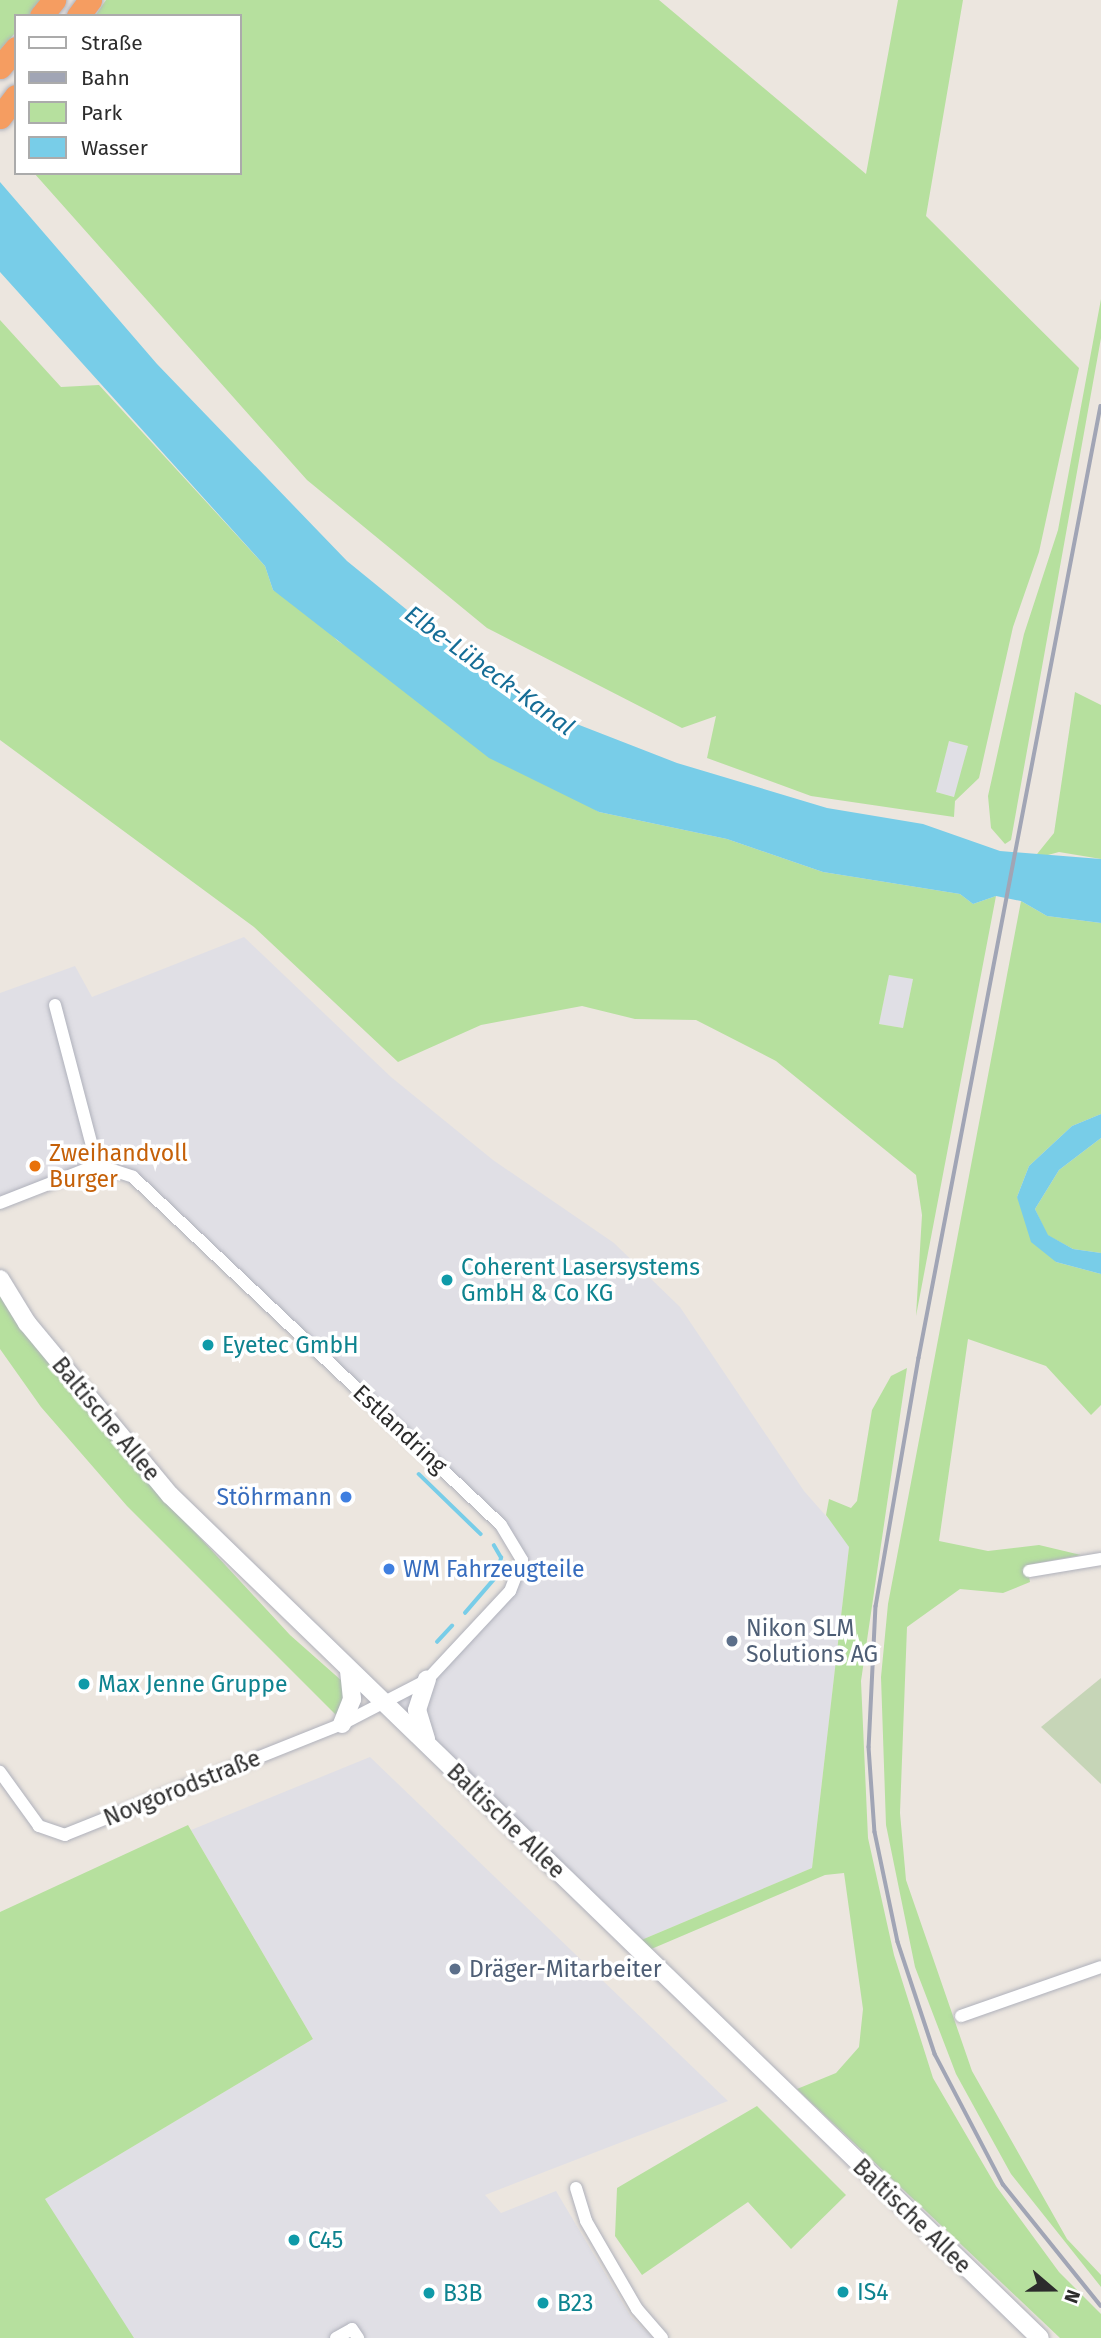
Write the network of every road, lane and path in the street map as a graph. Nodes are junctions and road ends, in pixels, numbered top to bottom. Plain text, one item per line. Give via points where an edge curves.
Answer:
1 (54, 0) edge
2 (43, 14) edge
3 (14, 50) edge
4 (0, 67) edge
5 (14, 99) edge
6 (0, 117) edge
7 (55, 1005) dead end
8 (97, 1165) junction
9 (0, 1203) edge
10 (0, 1279) edge
11 (1101, 1559) edge
12 (1029, 1570) dead end
13 (349, 1669) junction
14 (427, 1680) junction
15 (387, 1705) junction
16 (342, 1724) junction
17 (431, 1748) junction
18 (0, 1772) edge
19 (1101, 1967) edge
20 (961, 2016) dead end
21 (576, 2188) dead end
22 (336, 2338) edge
23 (358, 2338) edge
24 (662, 2338) edge
25 (1040, 2338) edge

1 - 2 highway
3 - 4 highway
5 - 6 highway
7 - 8 street
8 - 9 street
8 - 14 street, Estlandring via 133,1177 518,1545 522,1560 510,1591
10 - 13 main road, Baltische Allee via 27,1323 152,1475
11 - 12 street
13 - 15 main road, Baltische Allee
13 - 16 main road via 352,1699
14 - 15 street, Estlandring
14 - 17 main road via 418,1721
15 - 16 street, Novgorodstraße
15 - 17 main road, Baltische Allee
16 - 18 street, Novgorodstraße via 65,1835 39,1826
17 - 25 main road, Baltische Allee
19 - 20 street
21 - 24 street via 586,2221 637,2309
22 - 23 street via 352,2329

